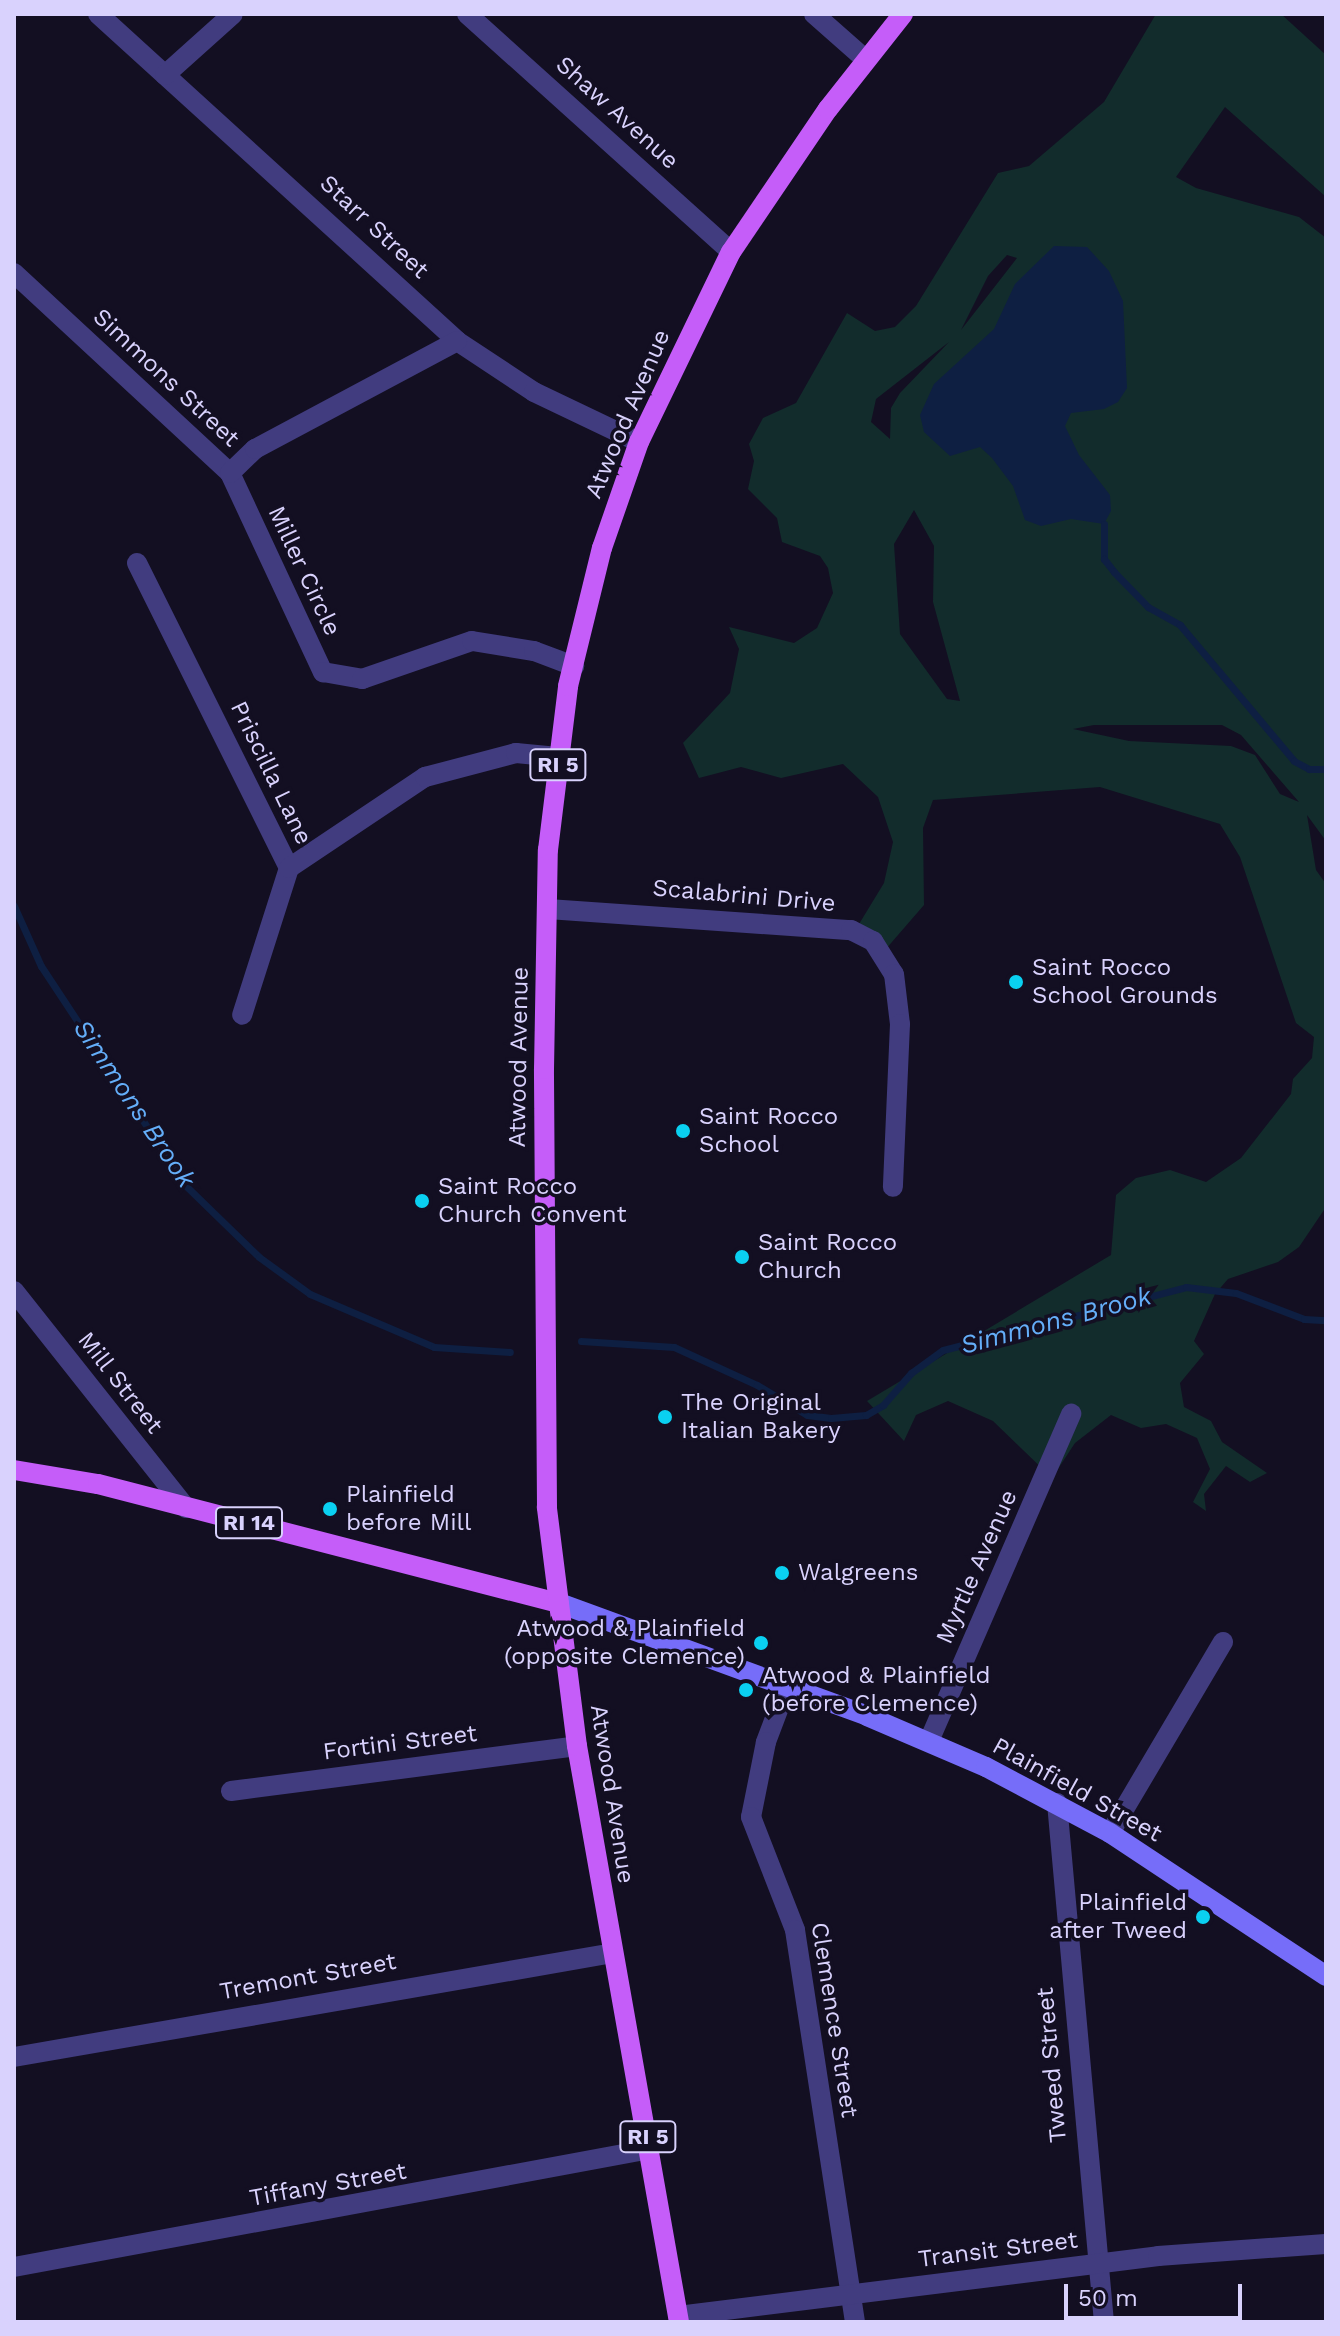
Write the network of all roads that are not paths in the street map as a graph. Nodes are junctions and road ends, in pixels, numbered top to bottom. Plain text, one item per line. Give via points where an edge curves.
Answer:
1 (98, 14) edge
2 (233, 14) edge
3 (467, 14) edge
4 (814, 14) edge
5 (903, 14) edge
6 (865, 59) junction
7 (165, 75) junction
8 (731, 252) junction
9 (14, 273) edge
10 (457, 341) junction
11 (639, 442) junction
12 (230, 473) junction
13 (137, 563) dead end
14 (574, 666) junction
15 (558, 757) junction
16 (289, 868) junction
17 (548, 909) junction
18 (242, 1015) dead end
19 (893, 1187) dead end
20 (14, 1291) edge
21 (1071, 1414) dead end
22 (14, 1470) edge
23 (186, 1508) junction
24 (559, 1603) junction
25 (1223, 1642) dead end
26 (786, 1689) junction
27 (929, 1741) junction
28 (577, 1746) junction
29 (231, 1791) dead end
30 (1057, 1803) junction
31 (1110, 1833) junction
32 (613, 1953) junction
33 (1326, 1976) edge
34 (14, 2057) edge
35 (650, 2149) junction
36 (1326, 2244) edge
37 (1098, 2263) junction
38 (14, 2267) edge
39 (851, 2293) junction
40 (679, 2319) edge
41 (855, 2322) edge
42 (1104, 2322) edge

1 - 7 street, Starr Street
2 - 7 street
3 - 8 street, Shaw Avenue
4 - 6 street
5 - 6 main road, Atwood Avenue / RI 5
6 - 8 main road, Atwood Avenue / RI 5
7 - 10 street, Starr Street
8 - 11 main road, Atwood Avenue / RI 5
9 - 12 street, Simmons Street
10 - 11 street, Starr Street via 534,392
10 - 12 street, Simmons Street via 255,449
11 - 14 main road, Atwood Avenue / RI 5 via 602,548
12 - 14 street, Miller Circle via 323,672 362,679 472,641 534,651
13 - 16 street, Priscilla Lane
14 - 15 main road, Atwood Avenue / RI 5
15 - 16 street via 516,753 425,777
15 - 17 main road, Atwood Avenue / RI 5
16 - 18 street, Priscilla Lane
17 - 19 street, Scalabrini Drive via 851,930 873,941 894,974 900,1024
17 - 24 main road, Atwood Avenue / RI 5 via 546,1496
20 - 23 street, Mill Street
21 - 27 street, Myrtle Avenue
22 - 23 main road, RI 14 via 98,1484
23 - 24 main road, RI 14
24 - 26 main road, Plainfield Street / RI 14
24 - 28 main road, Atwood Avenue / RI 5
25 - 31 street
26 - 27 main road, Plainfield Street / RI 14
26 - 39 street, Clemence Street via 766,1742 751,1817 795,1930
27 - 30 main road, Plainfield Street / RI 14
28 - 29 street, Fortini Street
28 - 32 main road, Atwood Avenue / RI 5
30 - 31 main road, Plainfield Street / RI 14
30 - 37 street, Tweed Street
31 - 33 main road, Plainfield Street / RI 14
32 - 34 street, Tremont Street
32 - 35 main road, Atwood Avenue / RI 5
35 - 38 street, Tiffany Street
35 - 40 main road, Atwood Avenue / RI 5
36 - 37 street, Transit Street
37 - 39 street, Transit Street
37 - 42 street, Tweed Street
39 - 40 street, Transit Street
39 - 41 street, Clemence Street

